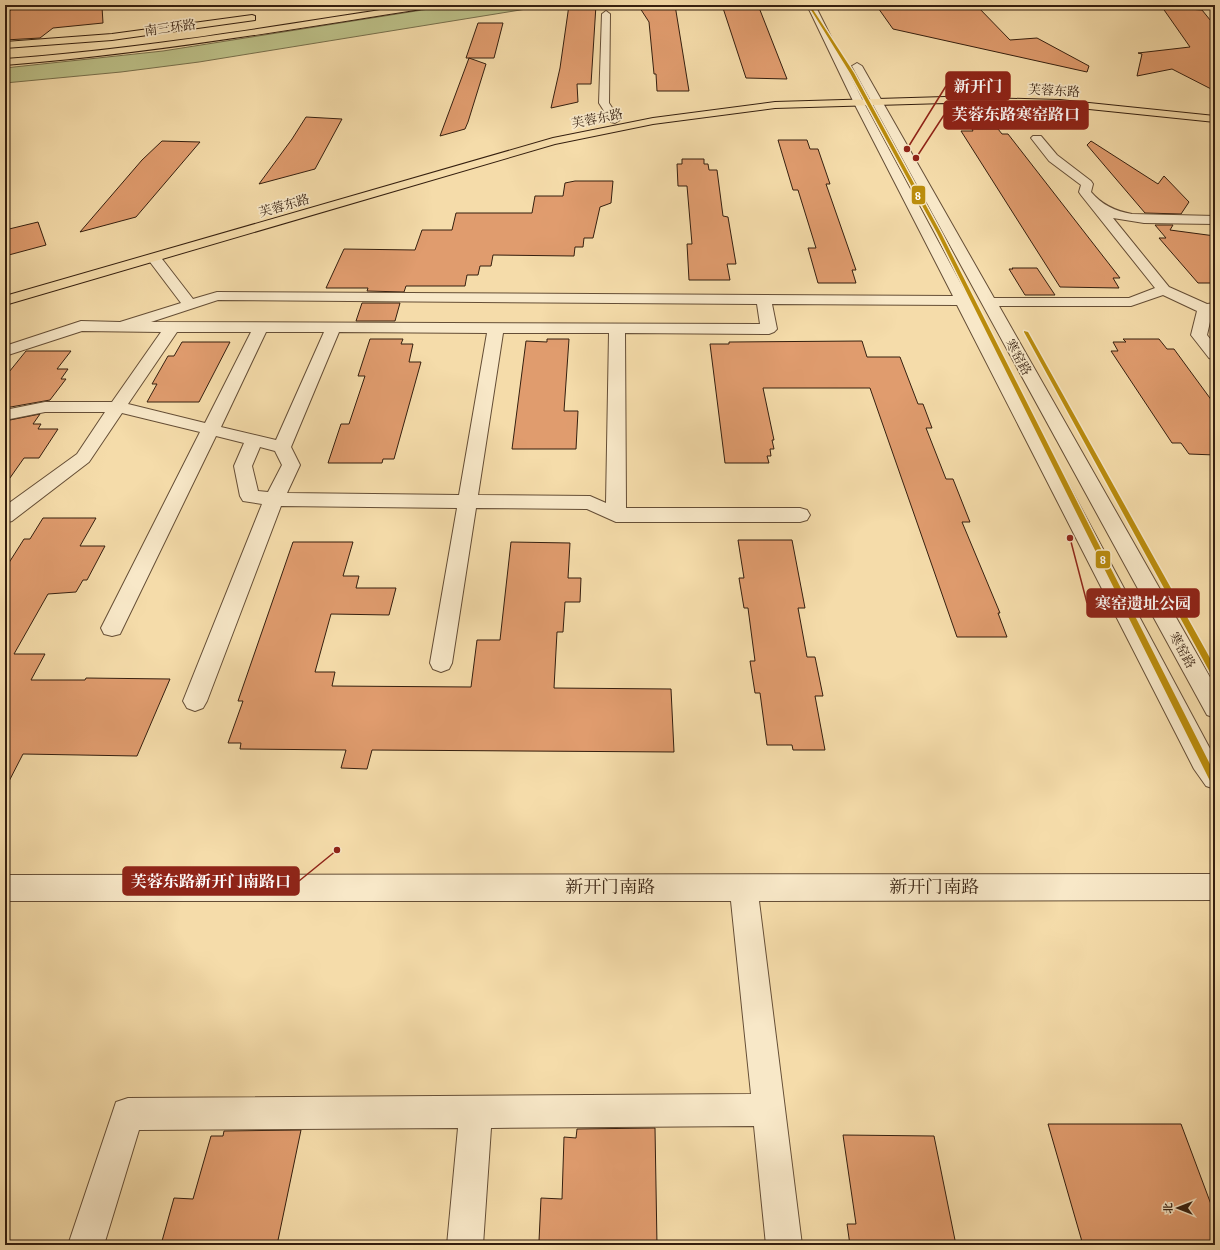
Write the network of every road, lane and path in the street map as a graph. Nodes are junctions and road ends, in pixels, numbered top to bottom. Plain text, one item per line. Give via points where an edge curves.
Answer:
1 (410, 5) edge
2 (428, 5) edge
3 (811, 5) edge
4 (826, 5) edge
5 (372, 7) edge
6 (606, 14) dead end
7 (265, 16) dead end
8 (5, 45) edge
9 (5, 52) edge
10 (5, 56) edge
11 (5, 62) edge
12 (865, 98) junction
13 (1215, 112) edge
14 (615, 120) junction
15 (1215, 120) edge
16 (1036, 138) dead end
17 (1096, 206) junction
18 (1215, 220) edge
19 (212, 228) dead end
20 (154, 258) junction
21 (1164, 290) junction
22 (764, 300) junction
23 (5, 301) edge
24 (962, 301) junction
25 (988, 302) junction
26 (190, 305) junction
27 (1210, 308) edge
28 (121, 326) junction
29 (172, 327) junction
30 (261, 327) junction
31 (334, 327) junction
32 (496, 328) junction
33 (617, 328) junction
34 (5, 351) edge
35 (1215, 355) edge
36 (118, 407) junction
37 (5, 415) edge
38 (211, 430) junction
39 (254, 440) junction
40 (282, 447) junction
41 (274, 499) junction
42 (467, 501) junction
43 (616, 515) junction
44 (800, 515) dead end
45 (5, 516) edge
46 (112, 628) dead end
47 (441, 663) dead end
48 (195, 701) dead end
49 (1215, 708) edge
50 (1215, 778) edge
51 (744, 887) junction
52 (1215, 887) edge
53 (5, 888) edge
54 (768, 1110) junction
55 (476, 1112) junction
56 (86, 1245) edge
57 (465, 1245) edge
58 (784, 1245) edge

1 - 5 main road, 南三环路
2 - 11 main road via 152,48 71,58
3 - 12 street, 寒窑路
4 - 12 street, 寒窑路
5 - 9 main road, 南三环路 via 129,41
5 - 10 main road, 南三环路 via 138,45
6 - 14 street via 604,103
7 - 8 main road via 112,37
12 - 13 main road, 芙蓉东路 via 940,93 1057,96
12 - 14 main road, 芙蓉东路 via 768,98
12 - 15 main road, 芙蓉东路 via 1060,103
12 - 20 main road, 芙蓉东路 via 709,113 653,121 553,141
12 - 24 street, 寒窑路
12 - 25 street, 寒窑路
14 - 19 main road, 芙蓉东路 via 543,134
16 - 17 street via 1053,158 1087,184 1085,192
17 - 18 street via 1120,216
17 - 21 street
20 - 23 main road, 芙蓉东路
20 - 26 street
21 - 25 street via 1131,302
21 - 27 street
22 - 24 street
22 - 26 street via 217,296
22 - 33 street via 769,329
24 - 50 street, 寒窑路 via 1203,761
25 - 49 street, 寒窑路
26 - 28 street
27 - 35 street via 1199,335
28 - 29 street
28 - 34 street via 81,326
29 - 30 street
29 - 36 street
30 - 31 street
30 - 38 street
31 - 32 street
31 - 40 street
32 - 33 street
32 - 42 street
33 - 43 street
36 - 37 street via 45,407
36 - 38 street
36 - 45 street via 83,458
38 - 39 street
38 - 46 street
39 - 40 street
39 - 41 street via 243,466 250,496
40 - 41 street via 291,465
41 - 42 street
41 - 48 street
42 - 43 street via 590,503
42 - 47 street
43 - 44 street
51 - 52 street, 新开门南路
51 - 53 street, 新开门南路
51 - 54 street
54 - 55 street
54 - 58 street
55 - 56 street via 128,1114
55 - 57 street

